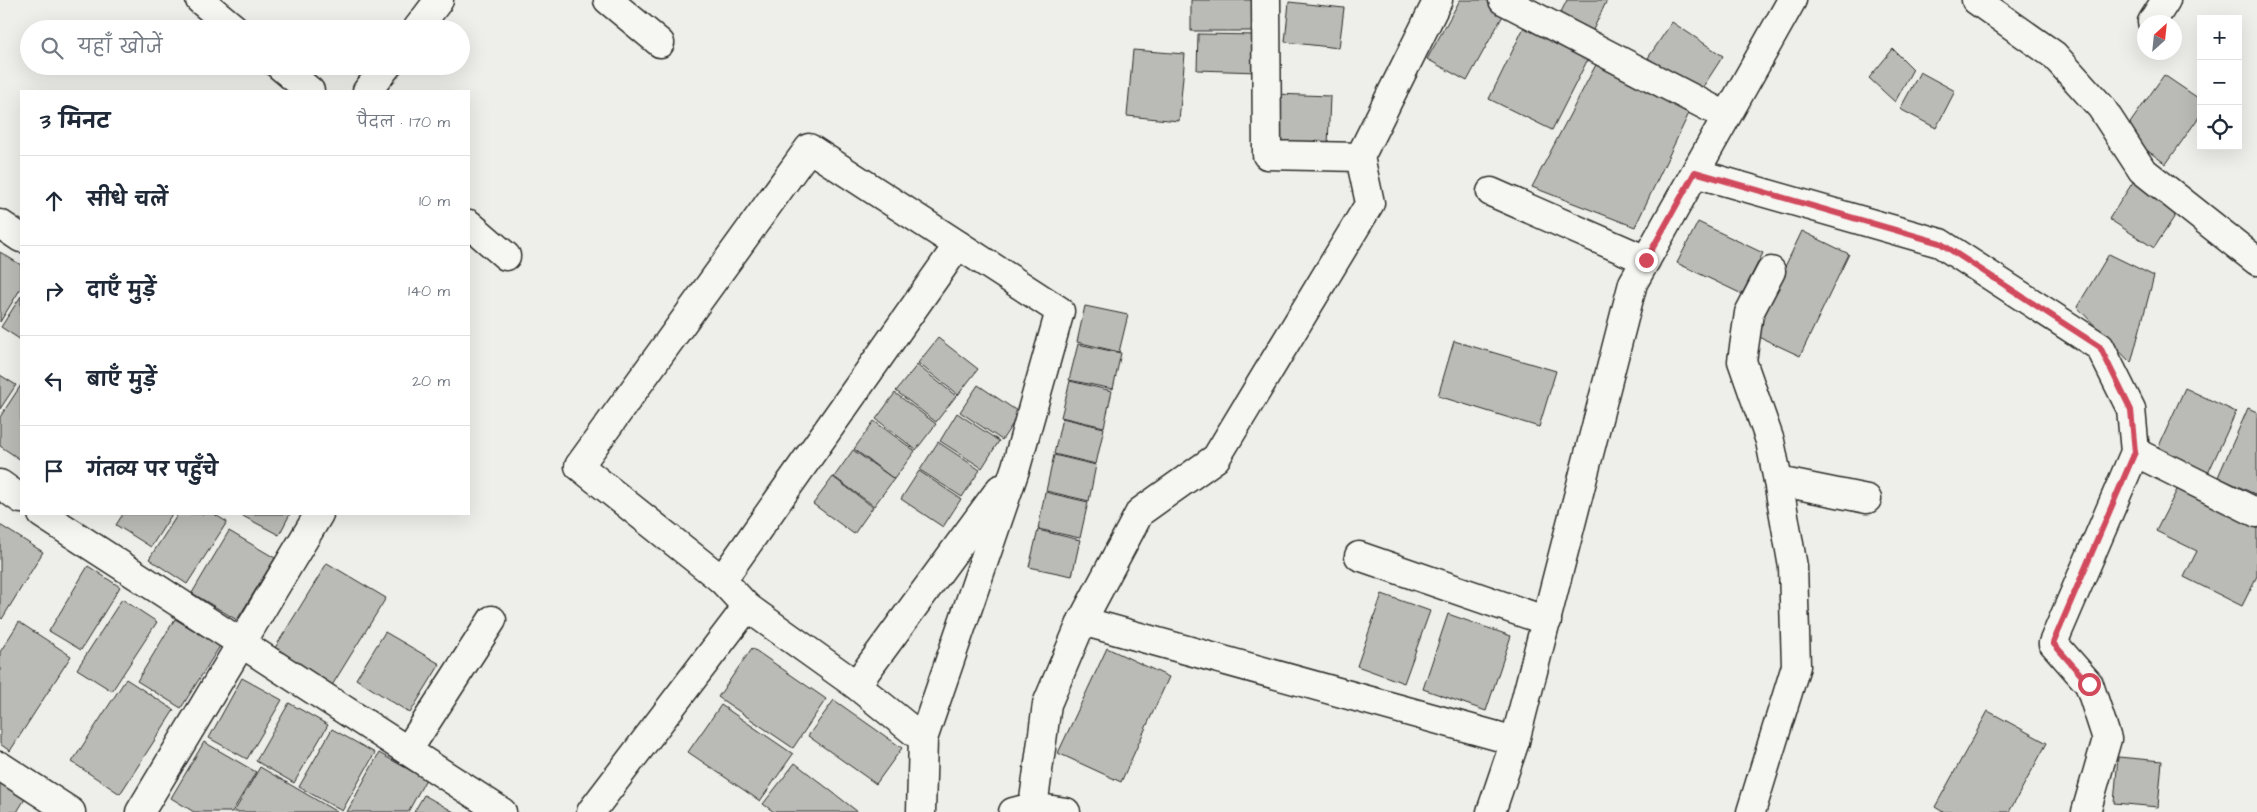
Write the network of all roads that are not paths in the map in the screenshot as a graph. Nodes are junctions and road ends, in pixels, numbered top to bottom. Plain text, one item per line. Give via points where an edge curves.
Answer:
1 (200, 0) edge
2 (439, 0) edge
3 (608, 0) edge
4 (1266, 0) edge
5 (1438, 0) edge
6 (1503, 0) edge
7 (1792, 0) edge
8 (1976, 0) edge
9 (2166, 0) edge
10 (2156, 15) edge
11 (224, 20) edge
12 (424, 20) edge
13 (660, 43) dead end
14 (291, 75) edge
15 (380, 75) edge
16 (309, 90) edge
17 (368, 90) edge
18 (1726, 116) junction
19 (1360, 157) junction
20 (1695, 172) junction
21 (1491, 192) dead end
22 (0, 224) edge
23 (470, 225) edge
24 (20, 237) edge
25 (958, 245) junction
26 (506, 256) dead end
27 (1646, 260) junction
28 (2257, 261) edge
29 (1771, 271) dead end
30 (2135, 452) junction
31 (1016, 467) junction
32 (1778, 481) junction
33 (0, 484) edge
34 (20, 498) edge
35 (1867, 499) dead end
36 (2257, 513) edge
37 (46, 515) edge
38 (318, 515) edge
39 (1359, 556) dead end
40 (722, 580) junction
41 (747, 607) junction
42 (492, 620) dead end
43 (1082, 621) junction
44 (1547, 621) junction
45 (242, 642) junction
46 (856, 685) junction
47 (923, 739) junction
48 (1515, 741) junction
49 (408, 750) junction
50 (0, 766) edge
51 (1023, 809) edge
52 (71, 812) edge
53 (140, 812) edge
54 (502, 812) edge
55 (591, 812) edge
56 (920, 812) edge
57 (1066, 812) edge
58 (1491, 812) edge
59 (1751, 812) edge
60 (2086, 812) edge

1 - 11 street
2 - 12 street
3 - 13 street
4 - 19 street via 1268,155
5 - 19 street
6 - 18 street
7 - 18 street
8 - 28 street via 2054,55 2101,107 2142,170
9 - 10 street
14 - 16 street
15 - 17 street
18 - 20 street
19 - 43 street via 1370,202 1216,458 1140,512
20 - 27 street
20 - 30 street via 1940,243 2100,347 2131,410
21 - 27 street
22 - 24 street
23 - 26 street
25 - 31 street via 1060,312
25 - 40 street
25 - 40 street via 810,148 580,466
27 - 44 street via 1633,283
29 - 32 street via 1749,313 1742,361 1770,441
30 - 36 street
30 - 60 street via 2053,643 2089,684 2107,739
31 - 46 street
31 - 47 street
32 - 35 street
32 - 59 street via 1793,567 1796,666
33 - 34 street
37 - 45 street
38 - 45 street
39 - 44 street
40 - 41 street
41 - 46 street
41 - 55 street
42 - 49 street
43 - 48 street
43 - 51 street via 1047,704
44 - 48 street
45 - 49 street
45 - 53 street
46 - 47 street
47 - 56 street
48 - 58 street
49 - 54 street
50 - 52 street
51 - 57 street

